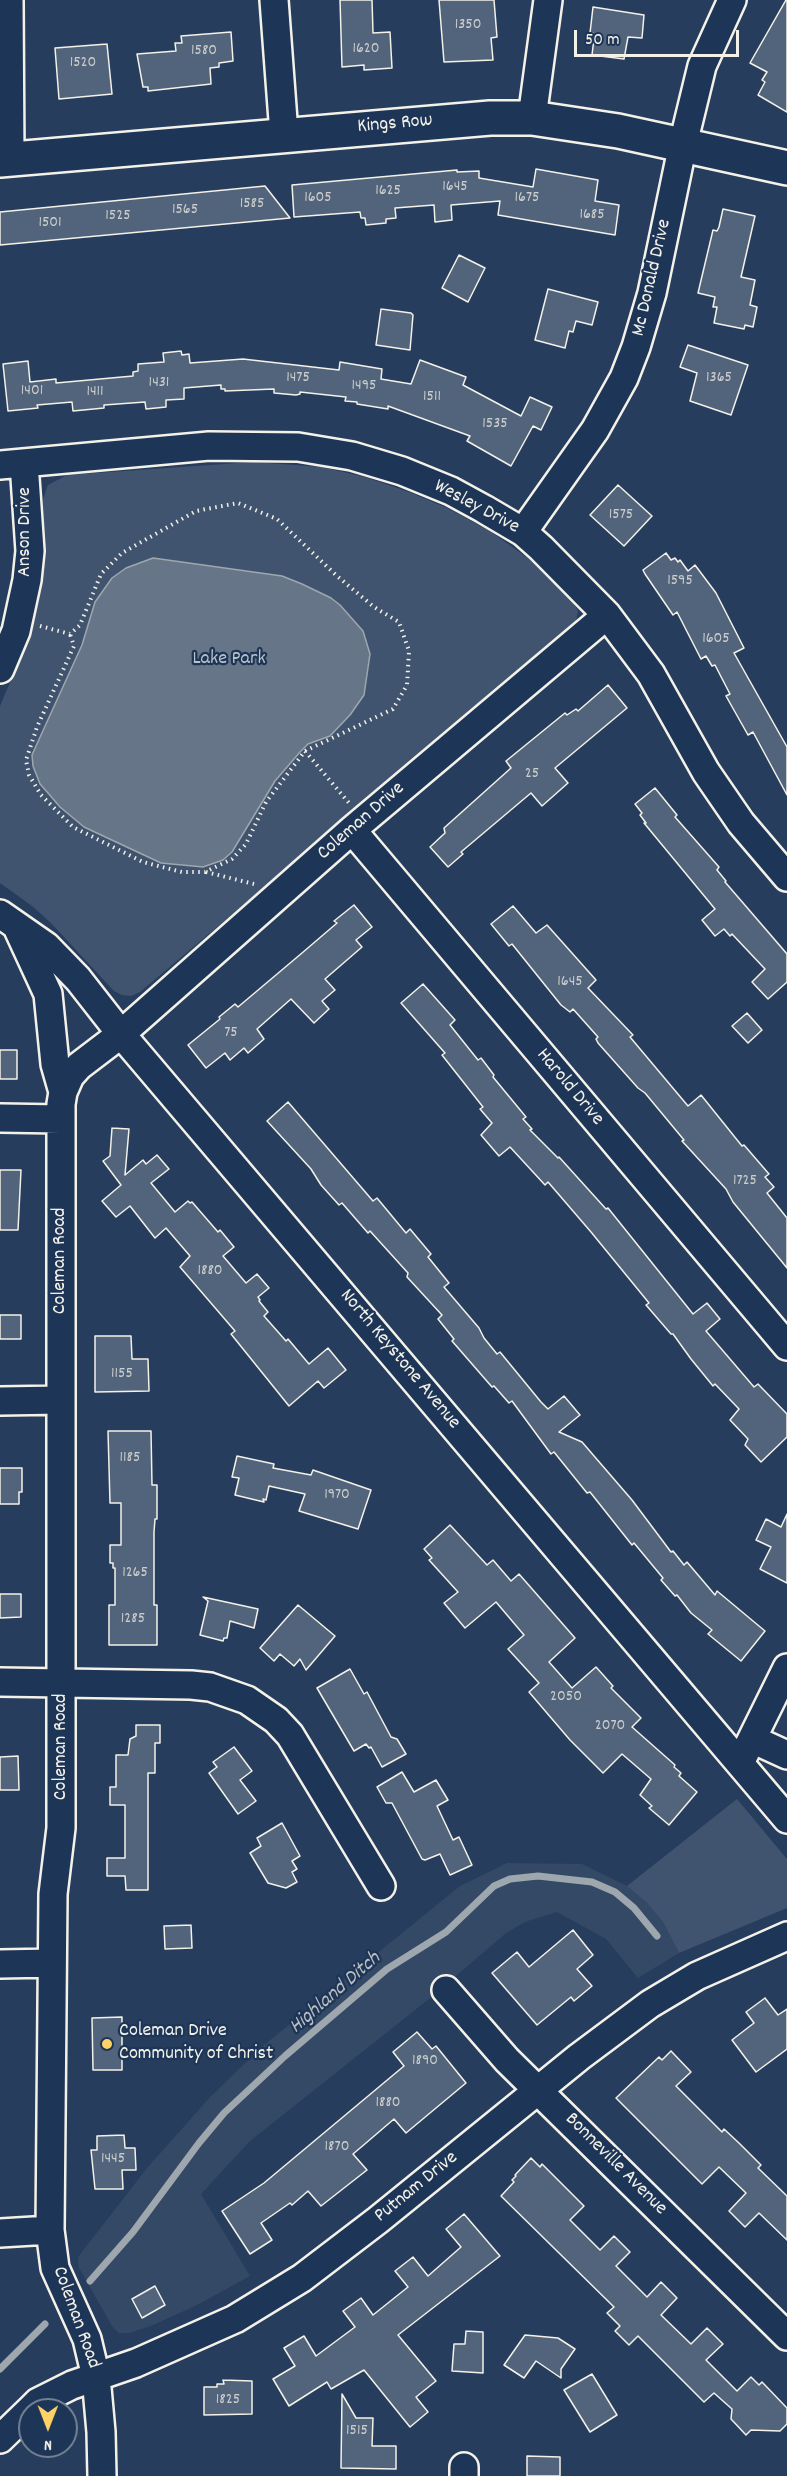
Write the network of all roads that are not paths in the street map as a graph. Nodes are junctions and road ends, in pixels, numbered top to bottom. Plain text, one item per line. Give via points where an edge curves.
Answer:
1 (9, 0) edge
2 (274, 0) edge
3 (548, 0) edge
4 (732, 0) edge
5 (532, 118) junction
6 (284, 134) junction
7 (683, 144) junction
8 (5, 159) edge
9 (787, 168) edge
10 (12, 464) edge
11 (523, 532) junction
12 (607, 615) junction
13 (0, 669) edge
14 (353, 819) junction
15 (787, 877) edge
16 (9, 921) edge
17 (121, 1034) junction
18 (63, 1092) junction
19 (0, 1118) edge
20 (61, 1119) junction
21 (787, 1346) edge
22 (62, 1400) junction
23 (0, 1401) edge
24 (787, 1668) edge
25 (0, 1682) edge
26 (62, 1682) junction
27 (752, 1739) junction
28 (787, 1755) edge
29 (740, 1763) junction
30 (787, 1819) edge
31 (381, 1886) dead end
32 (787, 1936) edge
33 (52, 1963) junction
34 (0, 1964) edge
35 (446, 1990) dead end
36 (539, 2089) junction
37 (50, 2230) junction
38 (0, 2233) edge
39 (787, 2336) edge
40 (96, 2377) junction
41 (46, 2398) edge
42 (18, 2422) edge
43 (0, 2439) edge
44 (102, 2476) edge

1 - 8 street
2 - 6 street
3 - 5 street
4 - 7 street, Mc Donald Drive via 702,66
5 - 6 main road, Kings Row
5 - 7 main road, Kings Row via 580,123
6 - 8 main road, Kings Row
7 - 9 main road, Kings Row
7 - 11 street, Mc Donald Drive via 652,293 624,378 595,430
10 - 11 street, Wesley Drive via 209,446 298,447 352,456 402,471 451,491
10 - 13 street, Anson Drive via 30,551 16,632
11 - 12 street, Wesley Drive
12 - 14 street, Coleman Drive
12 - 15 street, Wesley Drive via 651,674 705,772 741,823
14 - 17 street, Coleman Drive
14 - 21 street, Harold Drive
16 - 17 street, North Keystone Avenue via 46,946
16 - 18 street via 48,994 55,1064
17 - 18 street, Coleman Road via 79,1066
17 - 29 street, North Keystone Avenue
18 - 20 street, Coleman Road
19 - 20 street
20 - 22 street, Coleman Road
22 - 23 street
22 - 26 street, Coleman Road
24 - 27 street
25 - 26 street
26 - 31 street via 210,1688 233,1693 260,1708 290,1735
26 - 33 street, Coleman Road via 62,1828 53,1894
27 - 28 street
27 - 29 street
29 - 30 street, North Keystone Avenue
32 - 36 street, Putnam Drive via 697,1976 650,2004
33 - 34 street
33 - 37 street, Coleman Road
35 - 36 street, Bonneville Avenue via 507,2060
36 - 39 street, Bonneville Avenue
36 - 40 street, Putnam Drive via 302,2278 201,2336
37 - 38 street
37 - 40 street, Coleman Road via 56,2268 87,2339
40 - 41 street, Putnam Drive
40 - 44 street, Coleman Road
42 - 43 street, Putnam Drive

